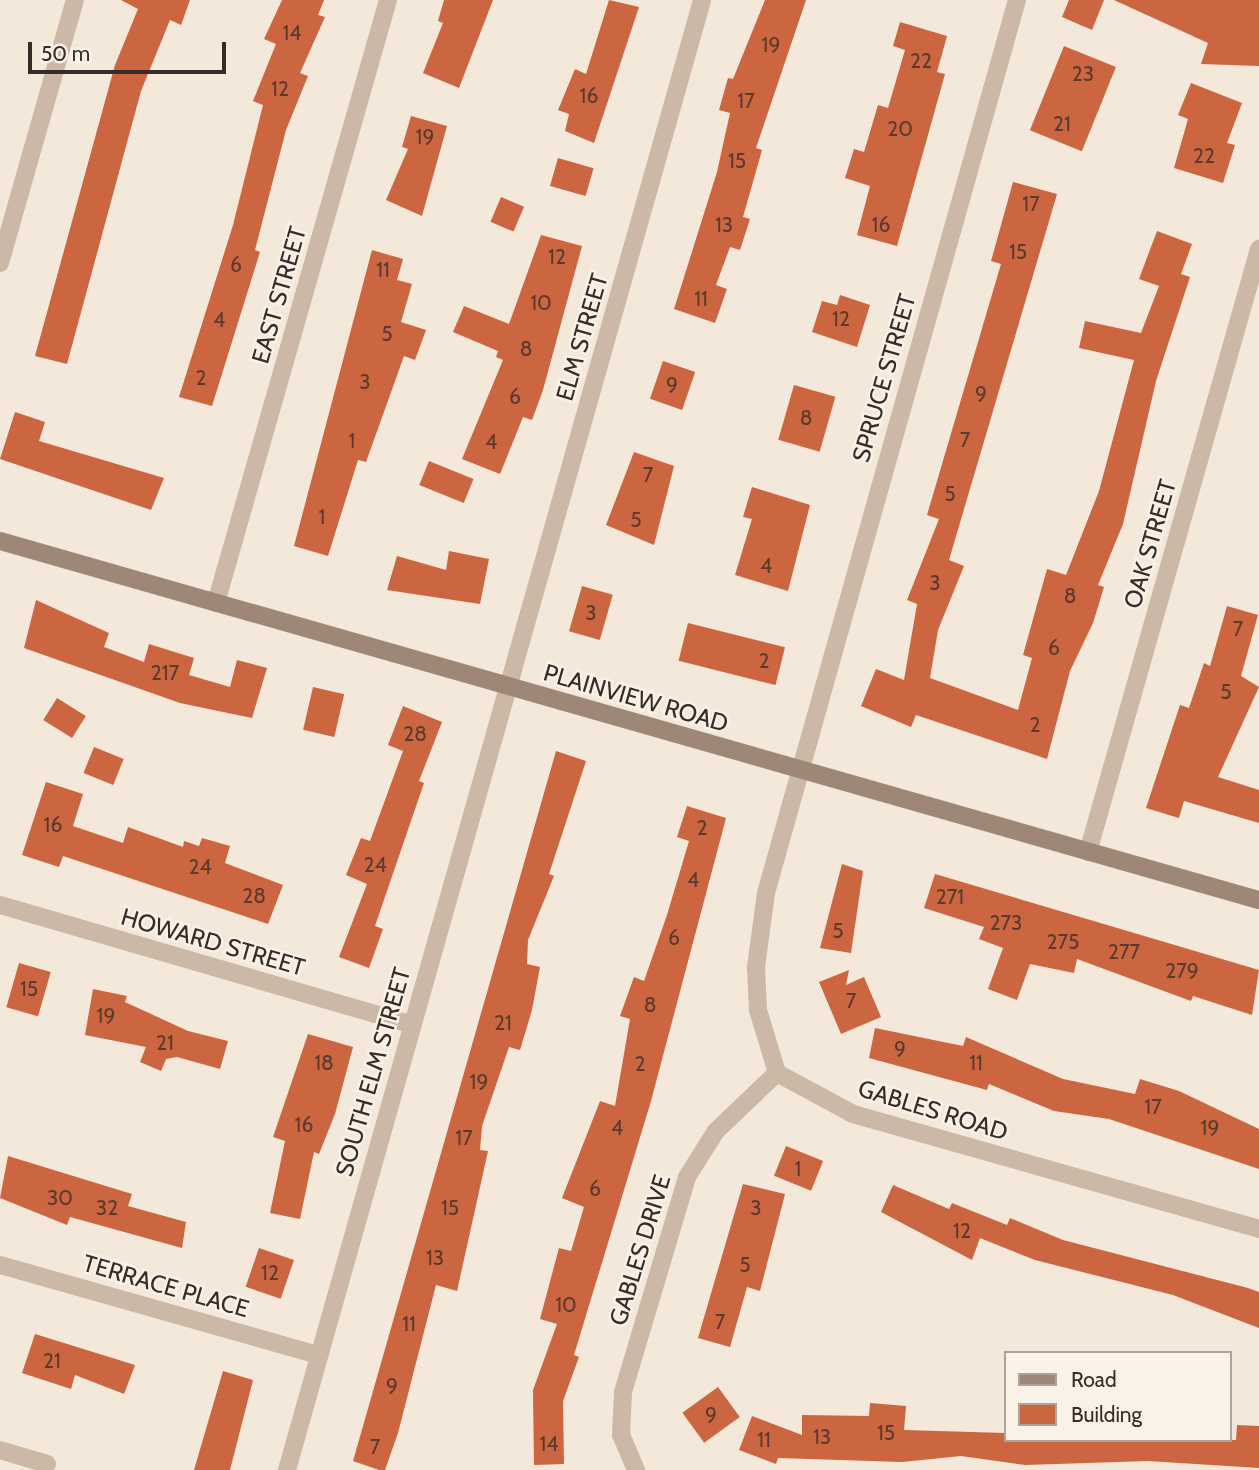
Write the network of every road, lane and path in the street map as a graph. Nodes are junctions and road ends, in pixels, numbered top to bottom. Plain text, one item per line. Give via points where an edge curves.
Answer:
1 (75, 0) edge
2 (388, 0) edge
3 (702, 0) edge
4 (1017, 0) edge
5 (1259, 249) edge
6 (0, 263) edge
7 (0, 541) edge
8 (216, 603) junction
9 (508, 688) junction
10 (799, 770) junction
11 (1088, 852) junction
12 (1259, 901) edge
13 (0, 905) edge
14 (412, 1025) junction
15 (777, 1073) junction
16 (1259, 1229) edge
17 (0, 1265) edge
18 (319, 1355) junction
19 (0, 1450) edge
20 (47, 1464) dead end
21 (287, 1470) edge
22 (636, 1470) edge

1 - 6 street
2 - 8 street, EAST STREET
3 - 9 street, ELM STREET
4 - 10 street, SPRUCE STREET
5 - 11 street, OAK STREET
7 - 8 main road, PLAINVIEW ROAD
8 - 9 main road, PLAINVIEW ROAD
9 - 10 main road, PLAINVIEW ROAD
9 - 14 street, SOUTH ELM STREET
10 - 11 main road, PLAINVIEW ROAD
10 - 15 street via 766,893 756,967 758,1010
11 - 12 main road, PLAINVIEW ROAD
13 - 14 street, HOWARD STREET
14 - 18 street, SOUTH ELM STREET
15 - 16 street, GABLES ROAD via 853,1114
15 - 22 street, GABLES DRIVE via 716,1131 687,1177 623,1392 621,1435
17 - 18 street, TERRACE PLACE
18 - 21 street, SOUTH ELM STREET
19 - 20 street

